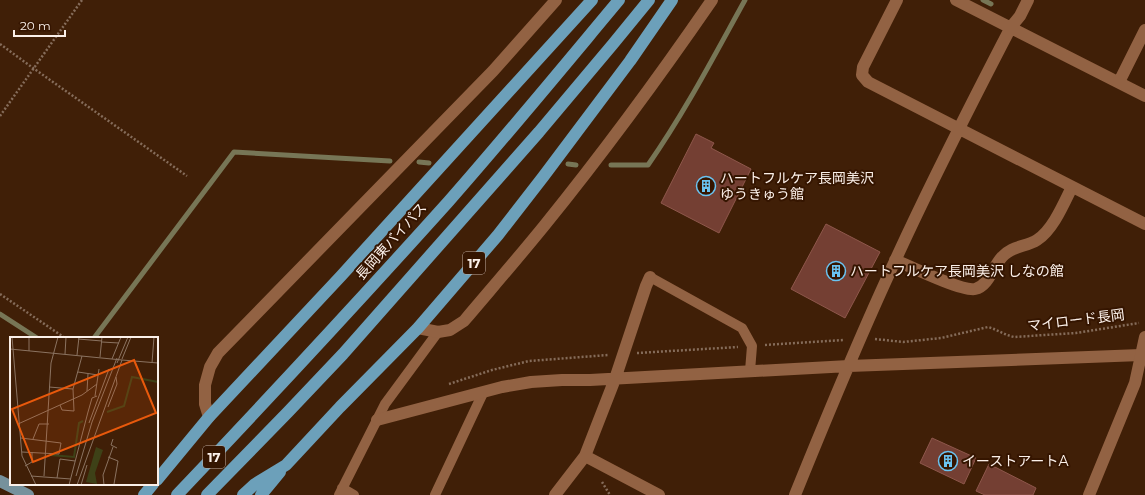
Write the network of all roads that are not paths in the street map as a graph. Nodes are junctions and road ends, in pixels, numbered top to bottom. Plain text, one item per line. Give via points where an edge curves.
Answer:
1 (556, 0) edge
2 (592, 0) edge
3 (619, 0) edge
4 (649, 0) edge
5 (672, 0) edge
6 (712, 0) edge
7 (897, 0) edge
8 (956, 0) edge
9 (1028, 0) edge
10 (1011, 27) junction
11 (1145, 30) edge
12 (1119, 82) junction
13 (1145, 96) edge
14 (959, 128) junction
15 (1072, 187) junction
16 (1145, 224) edge
17 (895, 260) junction
18 (650, 277) joint
19 (418, 328) junction
20 (438, 332) junction
21 (1145, 337) edge
22 (1142, 359) edge
23 (849, 366) junction
24 (750, 371) junction
25 (615, 379) junction
26 (483, 393) junction
27 (209, 417) junction
28 (377, 420) junction
29 (586, 456) junction
30 (286, 465) junction
31 (158, 479) edge
32 (0, 481) edge
33 (152, 485) edge
34 (340, 492) edge
35 (28, 495) edge
36 (144, 495) edge
37 (177, 495) edge
38 (207, 495) edge
39 (243, 495) edge
40 (261, 495) edge
41 (354, 495) edge
42 (435, 495) edge
43 (555, 495) edge
44 (659, 495) edge
45 (795, 495) edge
46 (1089, 495) edge

1 - 27 street via 493,72 218,353 210,367 205,385 205,404
2 - 27 highway, 17
3 - 37 highway, 長岡東バイパス / 17 via 449,200
4 - 38 highway, 17 via 539,132 343,354
5 - 19 highway, 17 via 543,177
6 - 20 street via 655,82 544,225 464,321 450,330
7 - 14 street via 863,67 862,75 868,82
8 - 10 street
9 - 10 street
10 - 12 street
10 - 14 street
11 - 12 street
12 - 13 street
14 - 15 street
14 - 17 street
15 - 16 street
15 - 17 street via 1049,230 1036,240 1009,250 984,285 974,289 956,286
17 - 23 street
18 - 24 lane via 742,328 752,346
18 - 25 street
19 - 20 street
19 - 30 highway, 17
20 - 28 lane
21 - 22 street
22 - 23 street
22 - 46 street
23 - 24 street
23 - 45 street
24 - 25 street
25 - 26 street via 531,382
25 - 29 street
26 - 28 street
26 - 42 lane
27 - 31 highway, 17
28 - 34 lane
29 - 43 street
29 - 44 street
30 - 39 highway, 17 via 255,484
30 - 40 highway, 17
32 - 35 main road
33 - 36 highway
34 - 41 lane

